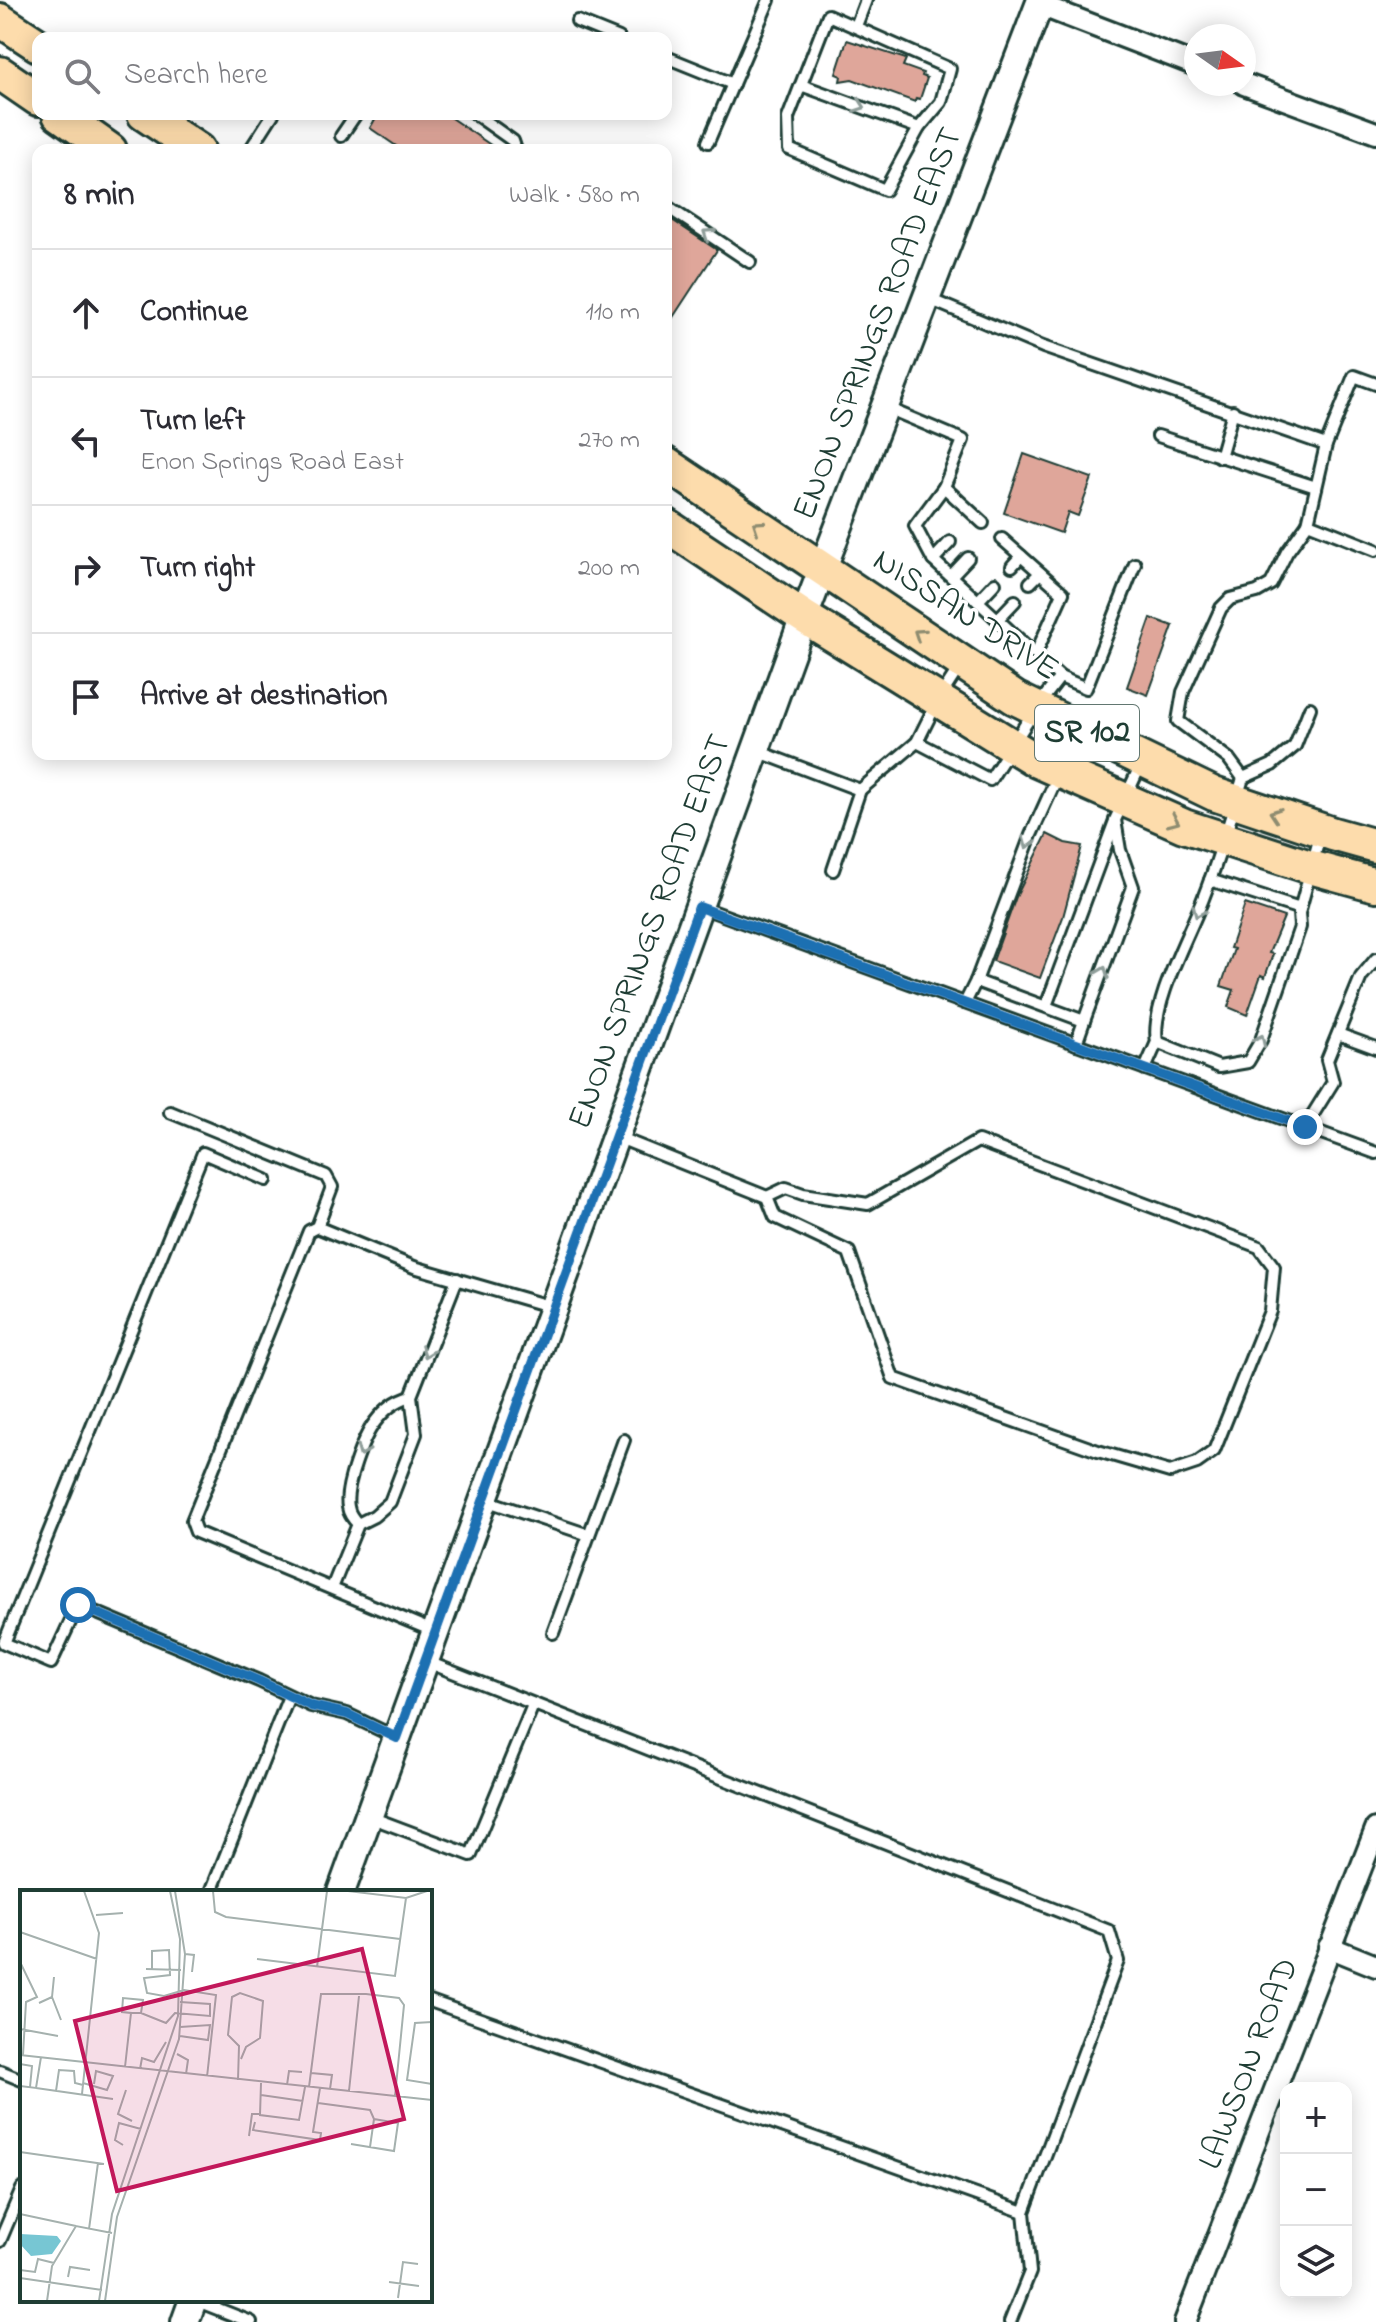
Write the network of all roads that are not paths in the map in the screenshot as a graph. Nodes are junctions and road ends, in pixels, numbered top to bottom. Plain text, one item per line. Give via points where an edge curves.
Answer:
1 (769, 0) edge
2 (866, 0) edge
3 (1036, 2) edge
4 (0, 20) edge
5 (577, 21) dead end
6 (856, 26) junction
7 (604, 32) edge
8 (32, 41) edge
9 (672, 59) edge
10 (1184, 60) edge
11 (0, 73) edge
12 (733, 84) junction
13 (801, 85) junction
14 (1256, 88) edge
15 (32, 95) edge
16 (68, 120) edge
17 (153, 120) edge
18 (269, 120) edge
19 (352, 120) edge
20 (483, 120) edge
21 (919, 128) junction
22 (1376, 133) edge
23 (341, 136) dead end
24 (708, 142) dead end
25 (102, 144) edge
26 (189, 144) edge
27 (254, 144) edge
28 (514, 144) edge
29 (672, 210) edge
30 (750, 262) dead end
31 (927, 299) junction
32 (1376, 384) edge
33 (885, 407) junction
34 (1233, 411) junction
35 (1158, 436) dead end
36 (1326, 445) junction
37 (1220, 457) junction
38 (672, 468) edge
39 (944, 487) junction
40 (1316, 487) junction
41 (974, 515) junction
42 (966, 523) dead end
43 (983, 523) dead end
44 (1308, 523) junction
45 (672, 529) edge
46 (1002, 539) dead end
47 (950, 542) dead end
48 (1376, 550) edge
49 (1021, 556) junction
50 (968, 558) dead end
51 (933, 560) junction
52 (1135, 564) dead end
53 (1012, 566) dead end
54 (823, 570) junction
55 (1040, 573) junction
56 (951, 576) junction
57 (995, 583) dead end
58 (1030, 583) dead end
59 (978, 601) junction
60 (1015, 601) dead end
61 (804, 617) junction
62 (998, 619) junction
63 (1036, 653) junction
64 (962, 663) junction
65 (1060, 677) junction
66 (938, 700) junction
67 (1036, 708) junction
68 (1310, 708) dead end
69 (917, 742) junction
70 (1011, 746) junction
71 (755, 750) junction
72 (1143, 760) junction
73 (1059, 771) junction
74 (860, 790) junction
75 (1240, 790) junction
76 (1120, 810) junction
77 (1321, 830) junction
78 (1225, 839) junction
79 (1376, 846) edge
80 (1310, 867) junction
81 (833, 870) dead end
82 (1210, 880) junction
83 (1376, 885) edge
84 (699, 907) junction
85 (1300, 909) junction
86 (1376, 959) edge
87 (976, 981) junction
88 (965, 1003) junction
89 (1046, 1006) junction
90 (1084, 1021) junction
91 (1338, 1034) junction
92 (1157, 1042) junction
93 (1076, 1044) junction
94 (1376, 1048) edge
95 (1145, 1069) junction
96 (170, 1112) dead end
97 (1305, 1127) junction
98 (615, 1136) junction
99 (1376, 1153) edge
100 (266, 1180) dead end
101 (767, 1197) junction
102 (317, 1227) junction
103 (457, 1279) junction
104 (554, 1307) junction
105 (411, 1396) junction
106 (624, 1440) dead end
107 (483, 1500) junction
108 (358, 1524) junction
109 (589, 1535) junction
110 (332, 1588) junction
111 (435, 1632) junction
112 (553, 1633) dead end
113 (425, 1661) junction
114 (289, 1696) junction
115 (533, 1705) junction
116 (397, 1738) junction
117 (368, 1817) junction
118 (1376, 1829) edge
119 (212, 1890) edge
120 (342, 1890) edge
121 (1329, 1947) junction
122 (1376, 1966) edge
123 (432, 2002) edge
124 (0, 2071) edge
125 (20, 2079) edge
126 (20, 2194) edge
127 (1024, 2212) junction
128 (0, 2241) edge
129 (193, 2302) edge
130 (199, 2302) edge
131 (185, 2322) edge
132 (251, 2322) edge
133 (1010, 2322) edge
134 (1185, 2322) edge

1 - 12 lane
2 - 6 lane
3 - 10 street
3 - 31 street, ENON SPRINGS ROAD EAST
4 - 8 main road
5 - 7 lane
6 - 13 lane via 828,15
6 - 21 lane via 950,69 941,102
9 - 12 lane
11 - 15 main road
12 - 24 lane
13 -> 21 lane
13 - 21 lane via 788,118 789,149 885,190
14 - 22 street
16 - 25 main road
17 - 26 main road
18 - 27 lane
19 - 23 lane
20 - 28 lane
30 -> 29 lane
31 - 33 street, ENON SPRINGS ROAD EAST
31 - 34 lane via 1043,347
32 - 36 lane via 1354,376
33 - 39 lane via 963,440
33 - 54 street, ENON SPRINGS ROAD EAST
34 - 36 lane
34 - 37 lane
35 - 37 lane
36 - 40 lane
37 - 40 lane
54 -> 38 main road, NISSAN DRIVE / SR 102
39 - 41 lane
39 - 51 lane via 915,526
40 - 44 lane
41 - 42 lane
41 - 43 lane
44 - 48 lane
44 - 75 lane via 1271,584 1230,599 1221,608 1183,692 1178,721 1229,759
45 - 61 main road, SR 102
46 - 49 lane
47 - 51 lane
49 - 53 lane
49 - 55 lane
50 - 56 lane
51 - 56 lane
52 - 65 lane via 1086,688
54 - 61 street, ENON SPRINGS ROAD EAST
64 -> 54 main road, NISSAN DRIVE / SR 102
55 - 58 lane
55 - 63 lane via 1063,593
56 - 59 lane
57 - 59 lane
59 - 62 lane
60 - 62 lane
61 - 66 main road, SR 102
61 - 71 street, ENON SPRINGS ROAD EAST
62 - 63 lane
63 - 65 lane
64 - 66 lane
64 - 67 main road, NISSAN DRIVE / SR 102
65 - 67 lane
66 - 69 lane
66 - 70 main road, SR 102
67 - 70 lane
67 - 72 main road, NISSAN DRIVE / SR 102
68 - 75 lane via 1295,746
69 - 70 lane via 990,780
69 - 74 lane
70 - 73 main road, SR 102
71 - 74 lane
71 - 84 street, ENON SPRINGS ROAD EAST
72 - 75 main road, NISSAN DRIVE / SR 102 via 1214,794
72 - 76 lane
73 - 76 main road, SR 102
73 -> 87 lane
74 - 81 lane
77 -> 75 main road, NISSAN DRIVE / SR 102
75 - 78 lane
76 -> 78 main road, SR 102
76 - 89 lane
90 -> 76 lane via 1133,887 1120,850
77 - 79 main road, NISSAN DRIVE / SR 102
77 - 80 lane
78 - 80 main road, SR 102
78 - 82 lane
80 - 83 main road, SR 102
80 - 85 lane
82 - 85 lane
82 -> 92 lane via 1154,1026
84 - 88 lane
84 - 98 street, ENON SPRINGS ROAD EAST
92 -> 85 lane via 1219,1067 1248,1062 1261,1040 1300,927
86 - 91 lane via 1361,977
87 - 88 lane
87 - 89 lane
88 - 93 lane
89 - 90 lane
90 - 93 lane
91 - 94 lane
91 - 97 lane via 1327,1060 1333,1082
92 - 95 lane
93 - 95 lane
95 - 97 lane
96 - 102 lane via 326,1176 332,1187
97 - 99 lane
98 - 101 lane
98 - 104 street, ENON SPRINGS ROAD EAST
100 - 114 lane via 203,1153 4,1643 51,1663 78,1605
101 - 101 lane via 786,1188 868,1204 978,1141 1259,1247 1274,1267 1270,1311 1214,1451 1170,1472 893,1378 849,1252 775,1217
102 - 103 lane
102 - 110 lane via 309,1231 192,1521 196,1532
103 - 104 lane
103 -> 105 lane
104 - 107 street, ENON SPRINGS ROAD EAST
105 - 108 lane via 416,1434 390,1502
105 -> 108 lane via 396,1400 373,1424 349,1491 348,1510
106 - 109 lane
107 - 109 lane
107 - 111 street, ENON SPRINGS ROAD EAST
108 - 110 lane
109 - 112 lane
110 - 111 lane
111 - 113 street, ENON SPRINGS ROAD EAST
113 - 115 lane
113 - 116 street, ENON SPRINGS ROAD EAST
114 - 116 lane via 347,1714
114 - 119 lane
115 - 117 lane via 471,1855
115 - 127 lane via 1109,1931 1118,1961
116 - 117 street, ENON SPRINGS ROAD EAST
117 - 120 street, ENON SPRINGS ROAD EAST
118 - 121 street, LAWSON ROAD
121 - 122 street
121 - 134 street, LAWSON ROAD
123 - 127 lane
124 - 125 lane
126 - 128 lane
127 - 133 lane via 1030,2272
129 - 131 street
130 - 132 lane

